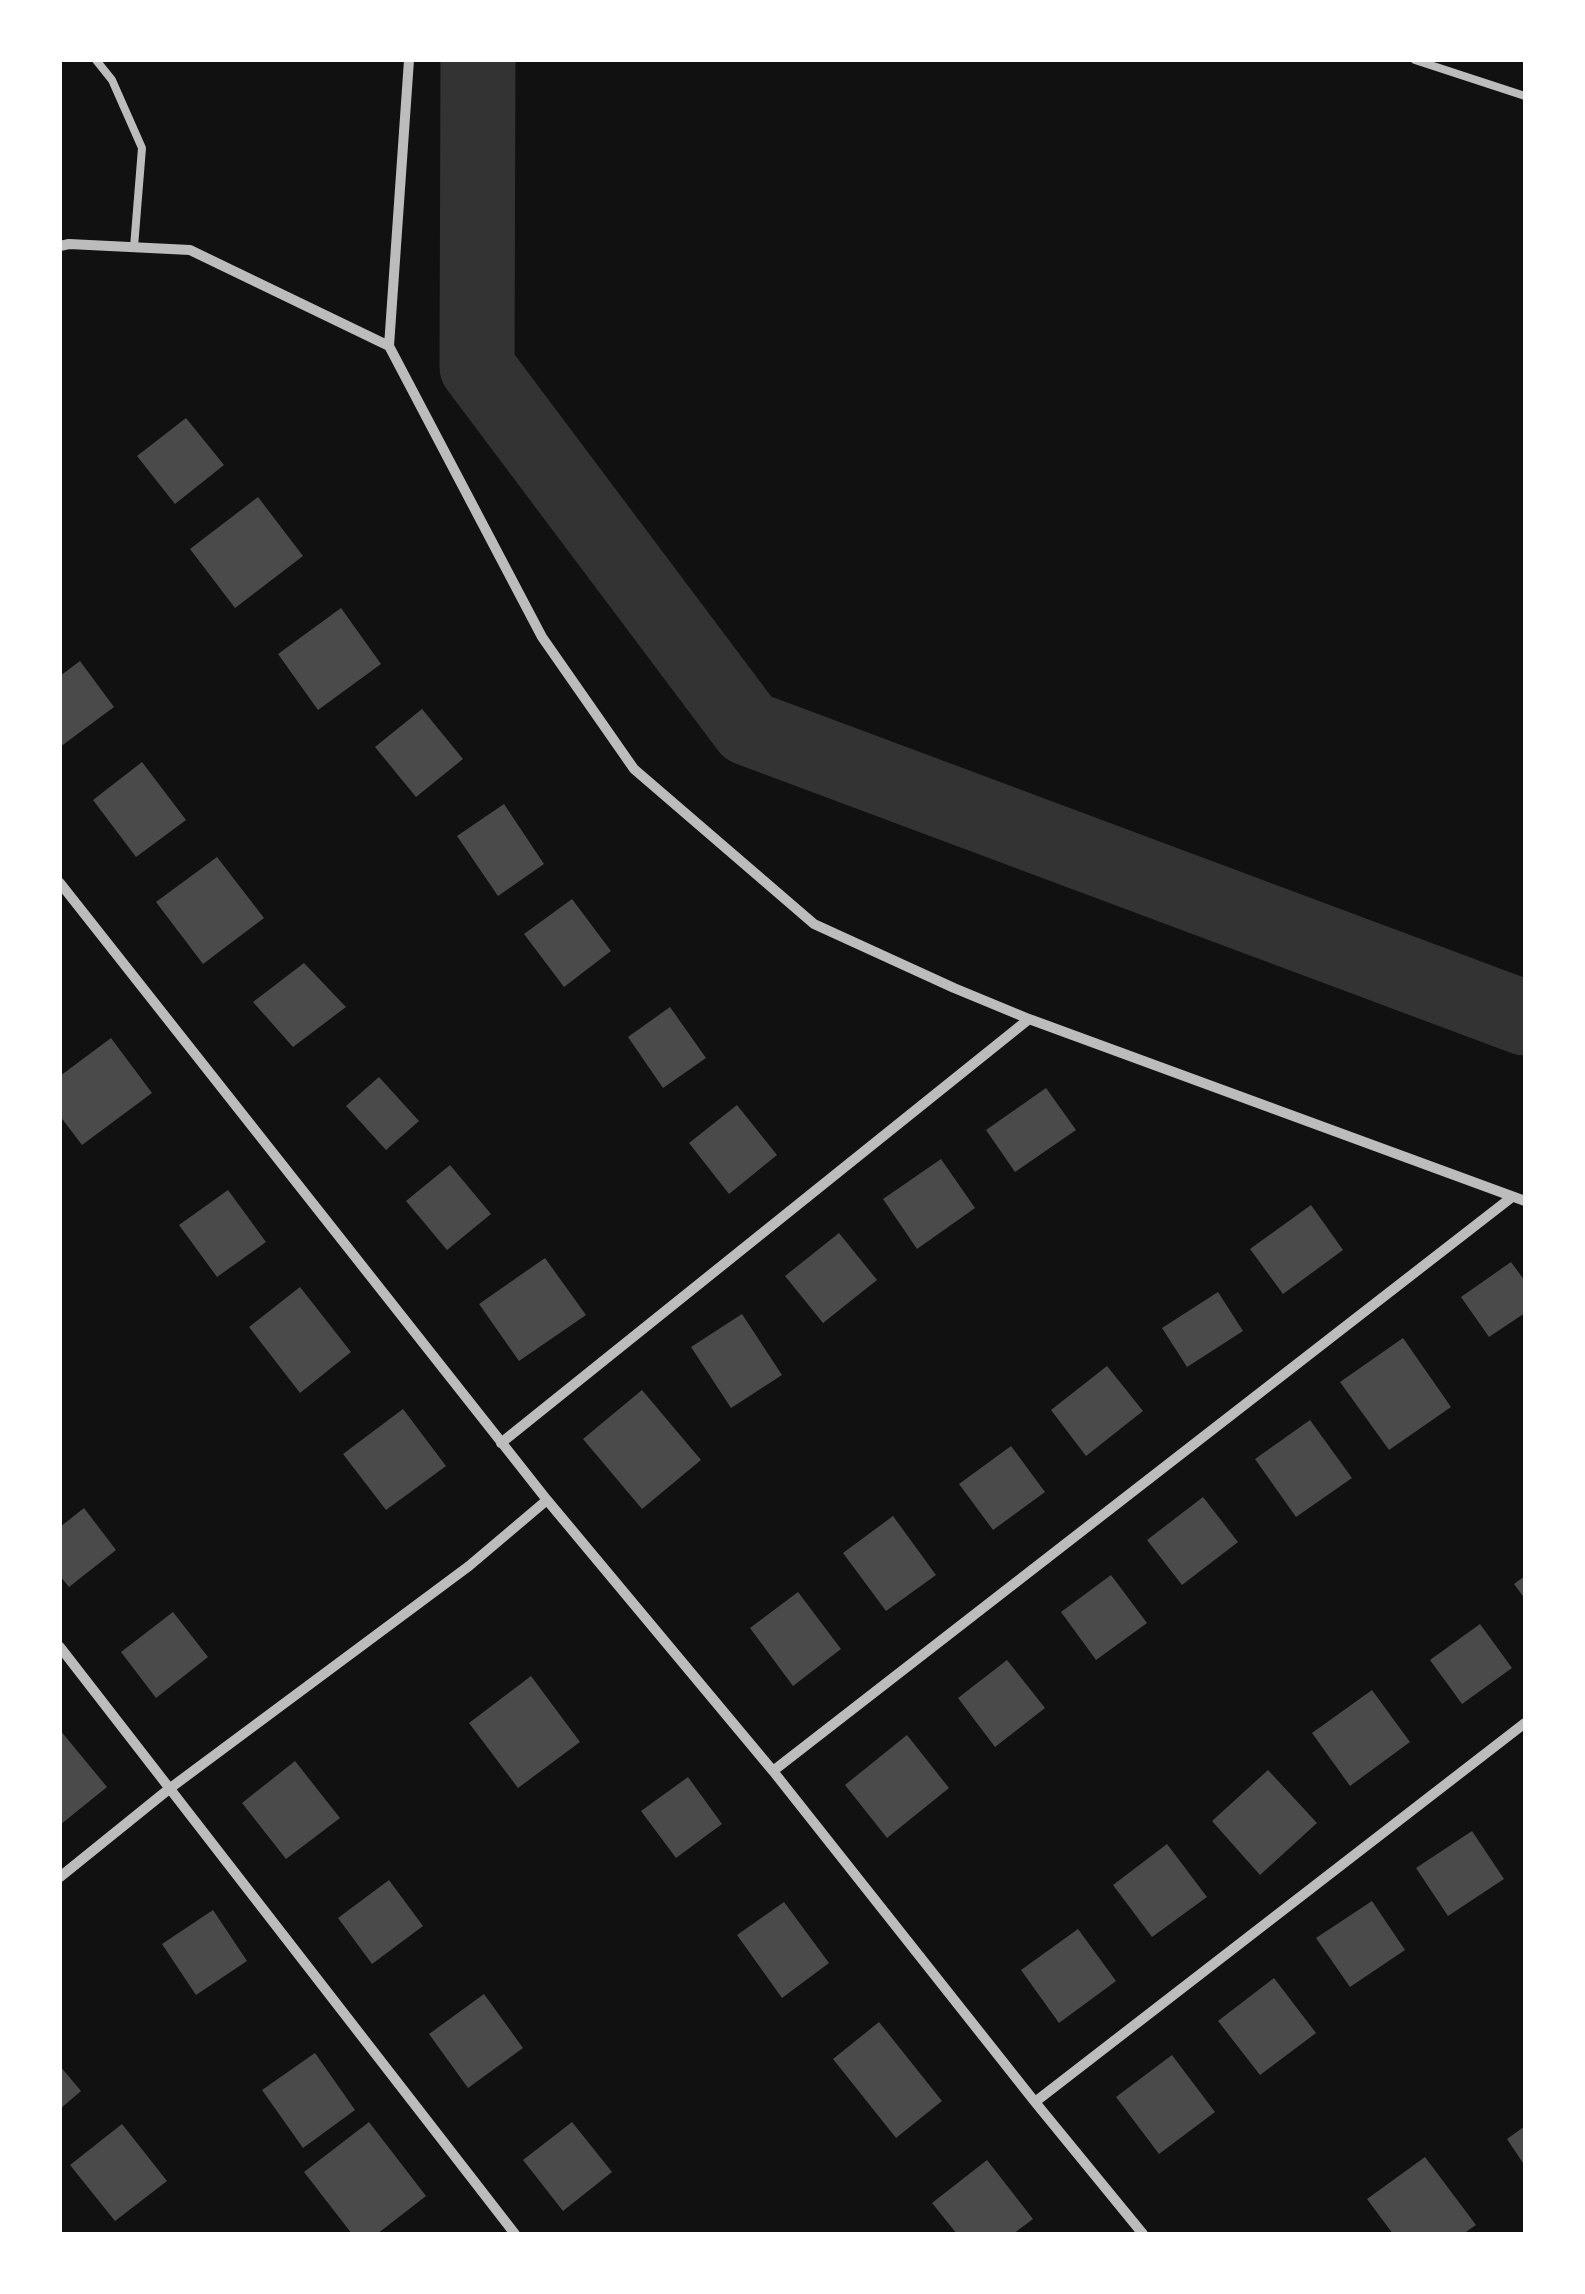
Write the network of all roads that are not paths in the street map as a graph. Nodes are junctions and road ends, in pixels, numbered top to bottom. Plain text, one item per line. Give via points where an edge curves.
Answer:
1 (96, 60) edge
2 (409, 60) edge
3 (1416, 60) edge
4 (1525, 96) edge
5 (60, 246) edge
6 (134, 247) junction
7 (389, 346) junction
8 (60, 884) edge
9 (1029, 1019) junction
10 (1512, 1196) junction
11 (1525, 1201) edge
12 (501, 1443) junction
13 (547, 1500) junction
14 (60, 1647) edge
15 (1525, 1724) edge
16 (774, 1771) junction
17 (169, 1789) junction
18 (60, 1877) edge
19 (1035, 2102) junction
20 (515, 2234) edge
21 (1143, 2234) edge

1 - 6 lane via 142,148
2 - 7 street
3 - 4 lane
5 - 6 street
6 - 7 street via 190,250
7 - 9 street via 542,637 634,770 814,924
8 - 12 street
9 - 10 street
9 - 12 street
10 - 11 street
10 - 16 street
12 - 13 street
13 - 16 street
13 - 17 street via 469,1566
14 - 17 street
15 - 19 street
16 - 19 street
17 - 18 street
17 - 20 street
19 - 21 street

